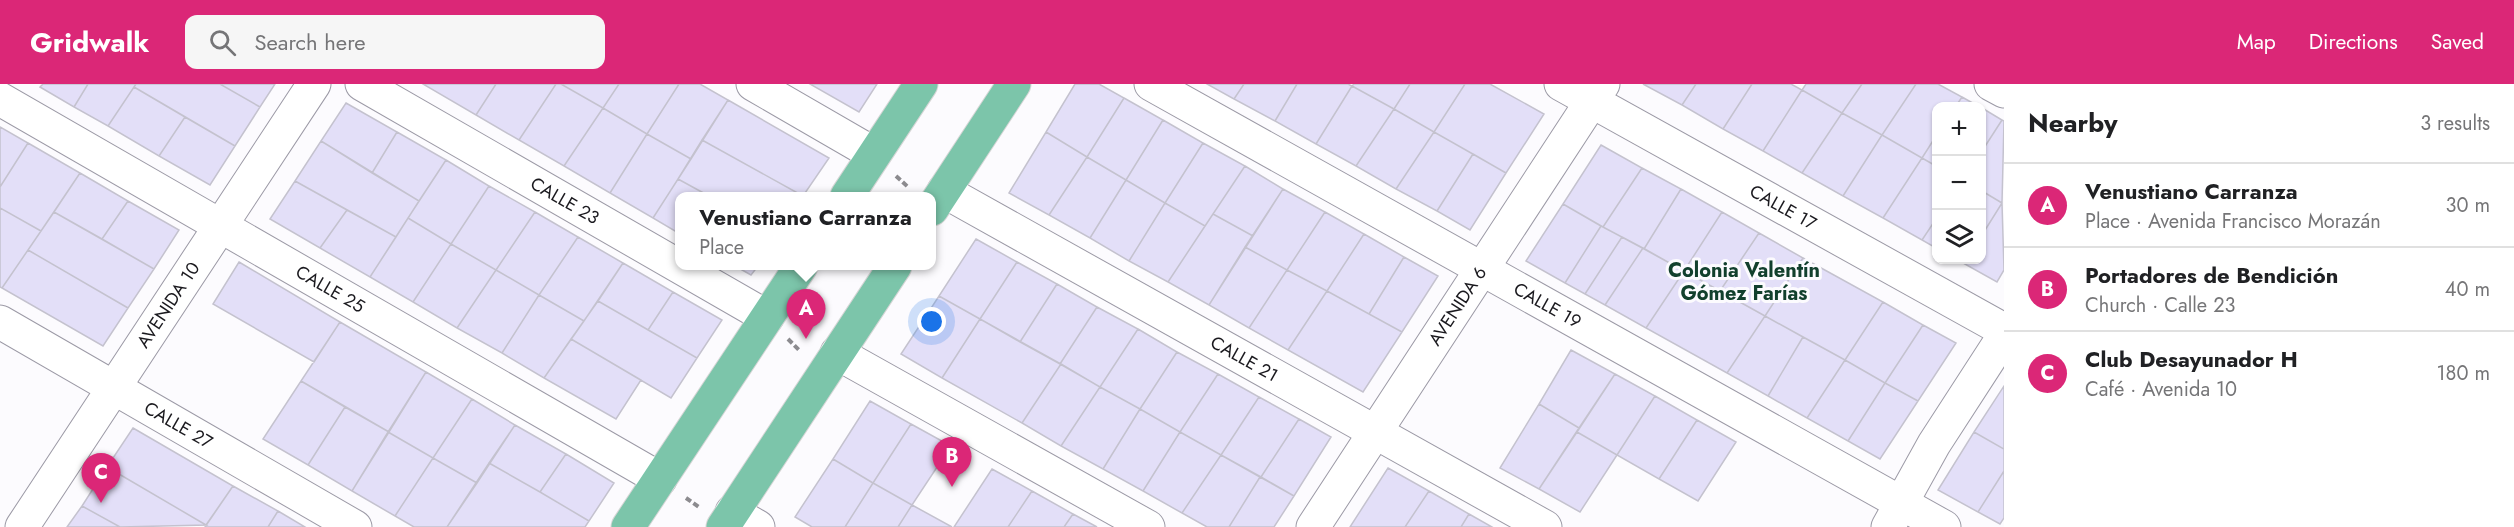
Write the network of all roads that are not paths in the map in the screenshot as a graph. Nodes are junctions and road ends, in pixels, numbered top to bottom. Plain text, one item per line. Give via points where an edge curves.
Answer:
1 (314, 84) edge
2 (362, 84) edge
3 (753, 84) edge
4 (921, 84) edge
5 (1014, 84) edge
6 (1151, 84) edge
7 (1561, 84) edge
8 (1991, 84) edge
9 (2004, 91) edge
10 (1598, 93) edge
11 (0, 99) edge
12 (874, 154) junction
13 (849, 192) edge
14 (938, 200) edge
15 (221, 226) junction
16 (675, 264) edge
17 (1482, 269) junction
18 (685, 270) edge
19 (798, 270) edge
20 (892, 270) edge
21 (767, 317) junction
22 (0, 322) edge
23 (2004, 330) edge
24 (2004, 336) edge
25 (837, 353) junction
26 (114, 388) junction
27 (1375, 432) junction
28 (660, 479) junction
29 (1896, 516) edge
30 (735, 523) edge
31 (1937, 524) edge
32 (22, 527) edge
33 (355, 527) edge
34 (628, 527) edge
35 (1148, 527) edge
36 (1313, 527) edge
37 (1545, 527) edge

1 - 15 street, AVENIDA 10
2 - 16 street, CALLE 23
3 - 12 street
4 - 12 main road
5 - 14 main road
6 - 17 street, CALLE 19
7 - 10 street, CALLE 17
8 - 9 street
10 - 17 street, AVENIDA 6
10 - 23 street, CALLE 17
11 - 15 street, CALLE 25
12 - 13 main road
14 - 27 street, CALLE 21
15 - 26 street, AVENIDA 10
15 - 28 street, CALLE 25
17 - 27 street, AVENIDA 6
17 - 29 street, CALLE 19 via 1826,461
18 - 21 street, CALLE 23
19 - 21 main road
20 - 25 main road
21 - 28 main road
22 - 26 street, CALLE 27
24 - 29 street via 1934,444
25 - 30 main road
25 - 35 street
26 - 32 street, AVENIDA 10
26 - 33 street, CALLE 27
27 - 36 street, AVENIDA 6
27 - 37 street, CALLE 21
28 - 34 main road
29 - 31 street, CALLE 19

